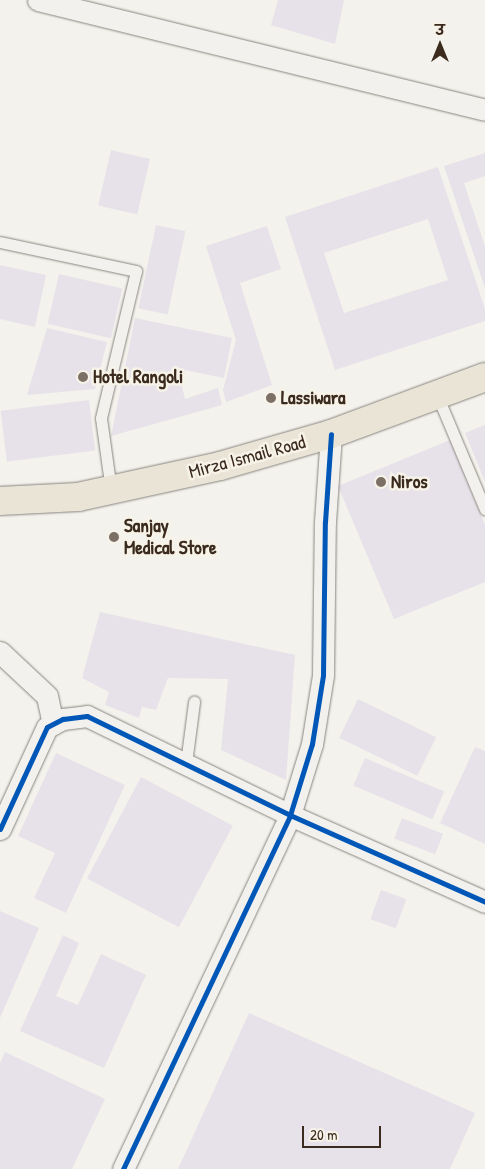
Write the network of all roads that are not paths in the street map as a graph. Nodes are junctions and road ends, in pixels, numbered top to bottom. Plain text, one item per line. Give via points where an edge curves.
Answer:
1 (38, 0) edge
2 (485, 110) edge
3 (0, 242) edge
4 (485, 377) edge
5 (437, 395) junction
6 (331, 434) junction
7 (111, 490) junction
8 (0, 501) edge
9 (485, 509) edge
10 (0, 652) edge
11 (194, 702) dead end
12 (52, 724) junction
13 (186, 763) junction
14 (290, 815) junction
15 (1, 826) edge
16 (485, 902) edge
17 (123, 1169) edge

1 - 2 street
3 - 7 lane via 136,270 101,418
4 - 5 highway, Mirza Ismail Road
5 - 6 highway, Mirza Ismail Road
5 - 9 lane
6 - 7 highway, Mirza Ismail Road via 220,466
6 - 14 street via 323,675 312,744
7 - 8 highway, Mirza Ismail Road via 78,497
10 - 12 street via 48,696
11 - 13 lane
12 - 13 street via 87,716
12 - 15 street via 47,727
13 - 14 street
14 - 16 street
14 - 17 street

